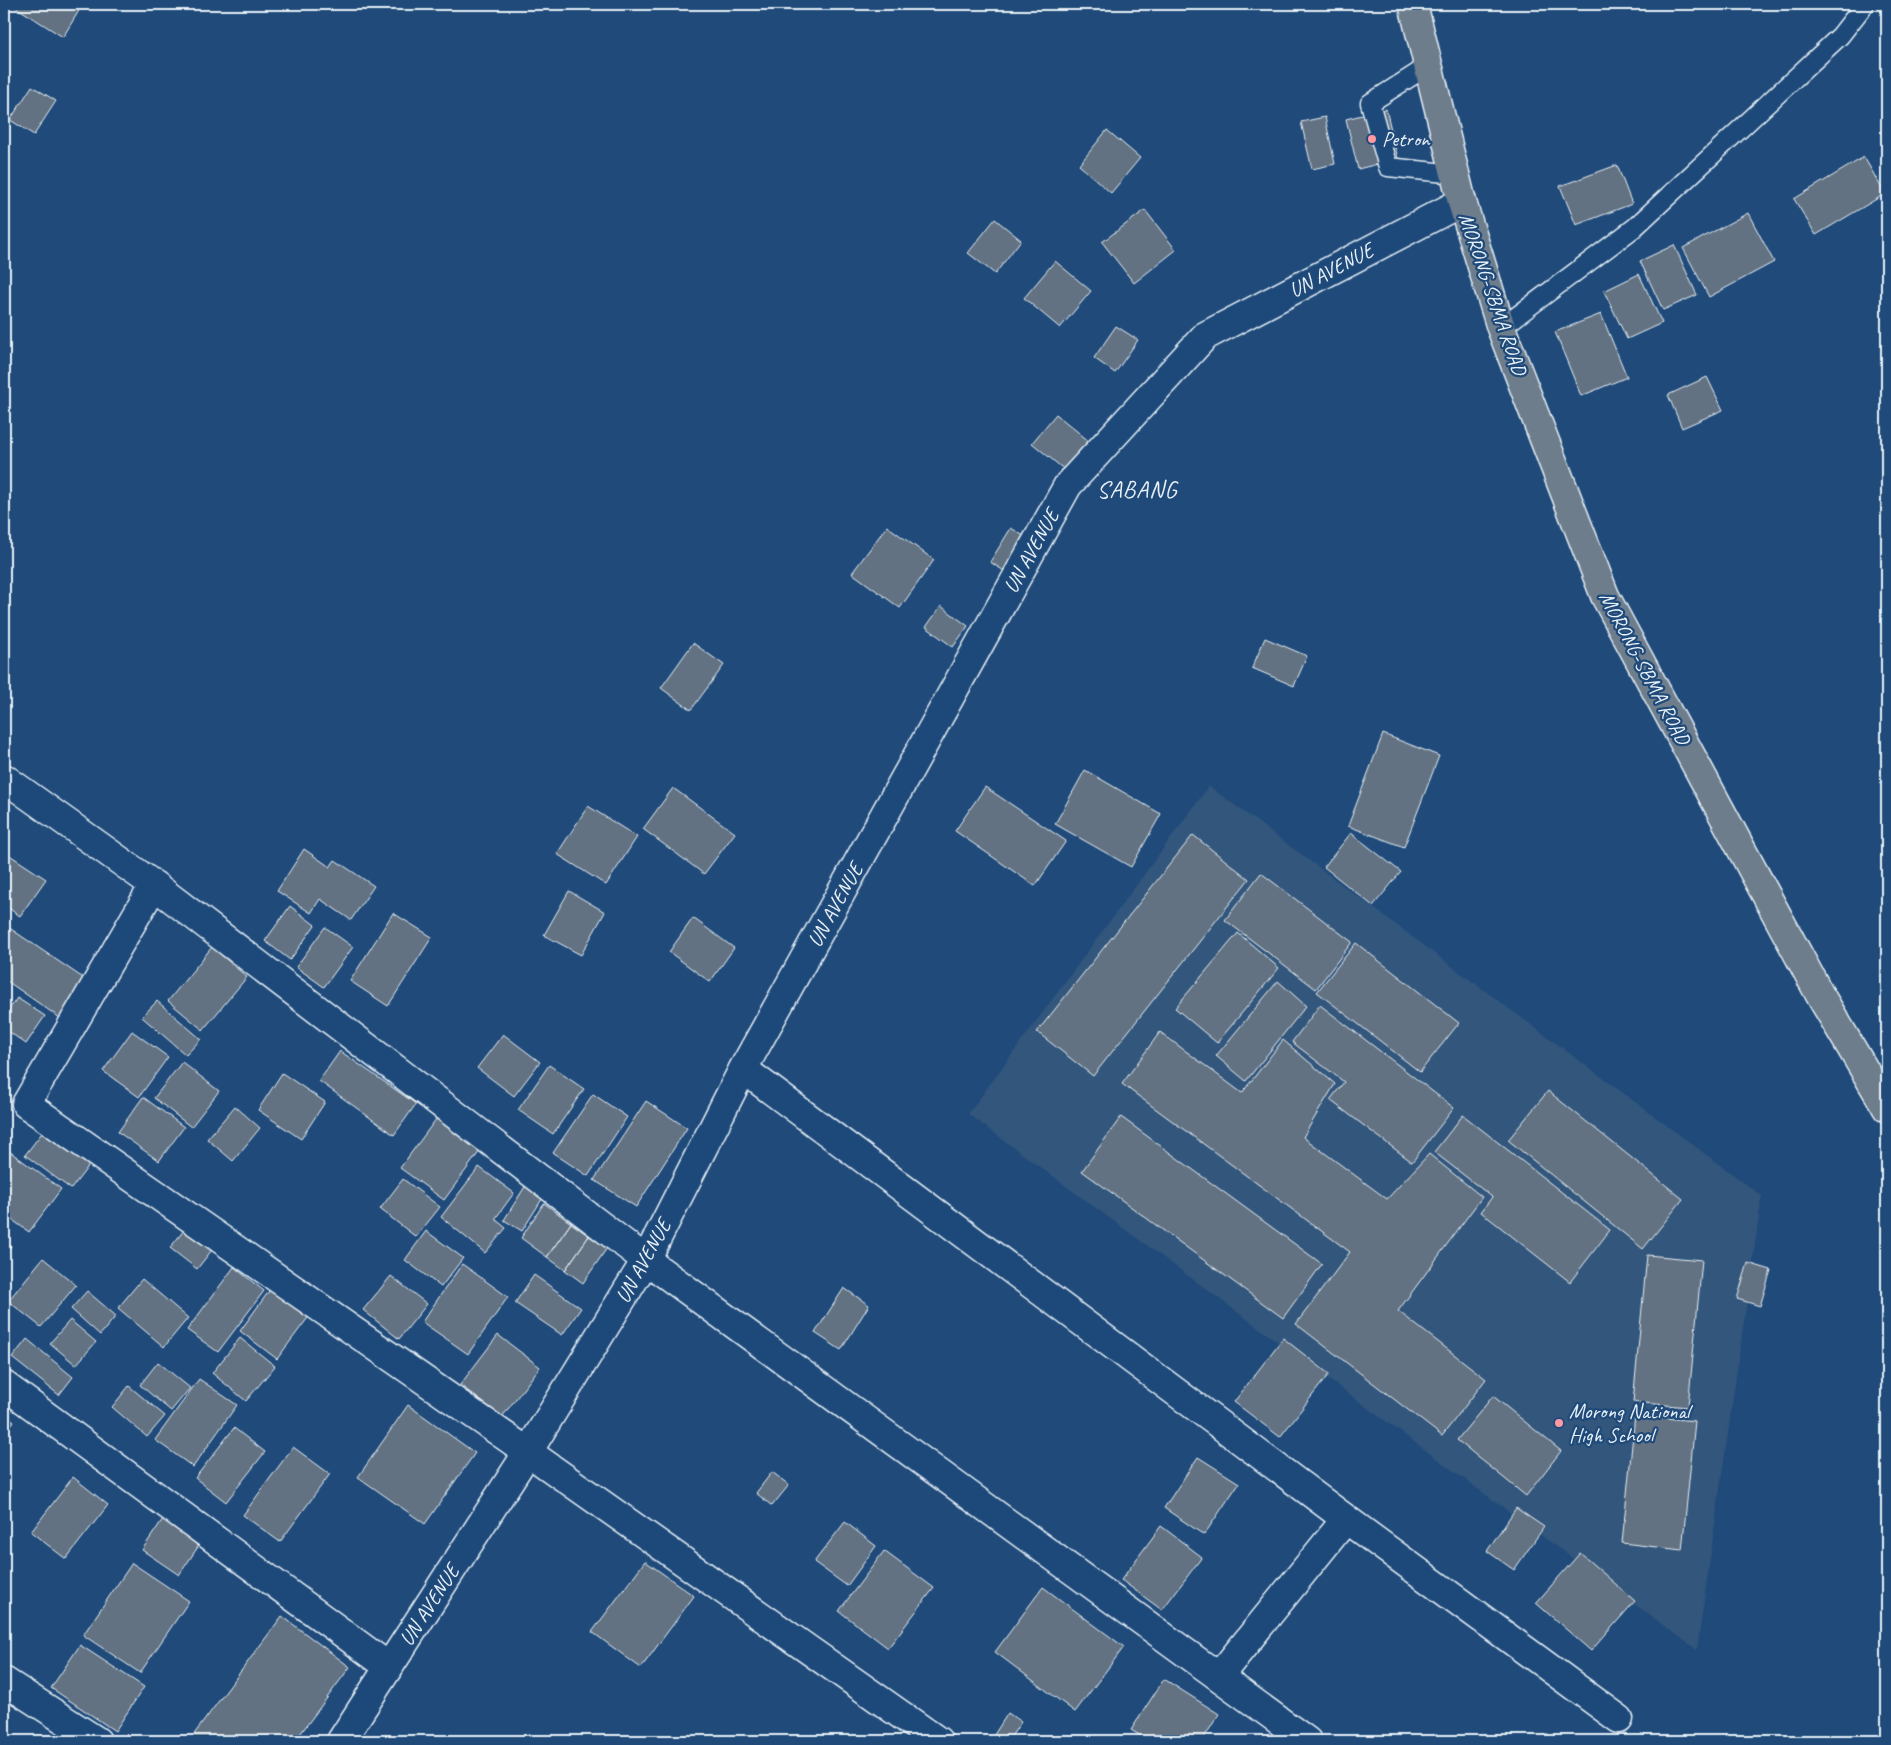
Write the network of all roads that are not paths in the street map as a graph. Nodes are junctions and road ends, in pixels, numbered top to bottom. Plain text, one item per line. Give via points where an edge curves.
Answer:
1 (1413, 4) edge
2 (1865, 4) edge
3 (1428, 66) junction
4 (1455, 174) junction
5 (1462, 202) junction
6 (1501, 328) junction
7 (4, 778) edge
8 (154, 885) junction
9 (743, 1069) junction
10 (1887, 1108) edge
11 (646, 1260) junction
12 (4, 1385) edge
13 (528, 1452) junction
14 (1346, 1520) junction
15 (389, 1666) junction
16 (1219, 1676) junction
17 (4, 1681) edge
18 (1619, 1719) dead end
19 (97, 1741) edge
20 (341, 1741) edge
21 (938, 1741) edge
22 (1307, 1741) edge

1 - 3 main road, MORONG-SBMA ROAD
2 - 6 lane via 1840,36 1634,228
3 - 4 main road, MORONG-SBMA ROAD
3 - 4 lane via 1370,103 1388,167
4 - 5 main road, MORONG-SBMA ROAD
5 - 6 main road, MORONG-SBMA ROAD
5 - 9 street, UN AVENUE via 1205,336 1068,485
6 - 10 main road, MORONG-SBMA ROAD via 1605,596 1820,995
7 - 8 street
8 - 11 street
8 - 13 street via 26,1104
9 - 11 street, UN AVENUE
9 - 14 street
11 - 13 street, UN AVENUE
11 - 16 street
12 - 15 street
13 - 15 street, UN AVENUE
13 - 21 street
14 - 16 street
14 - 18 street
15 - 20 street, UN AVENUE
16 - 22 street
17 - 19 street

